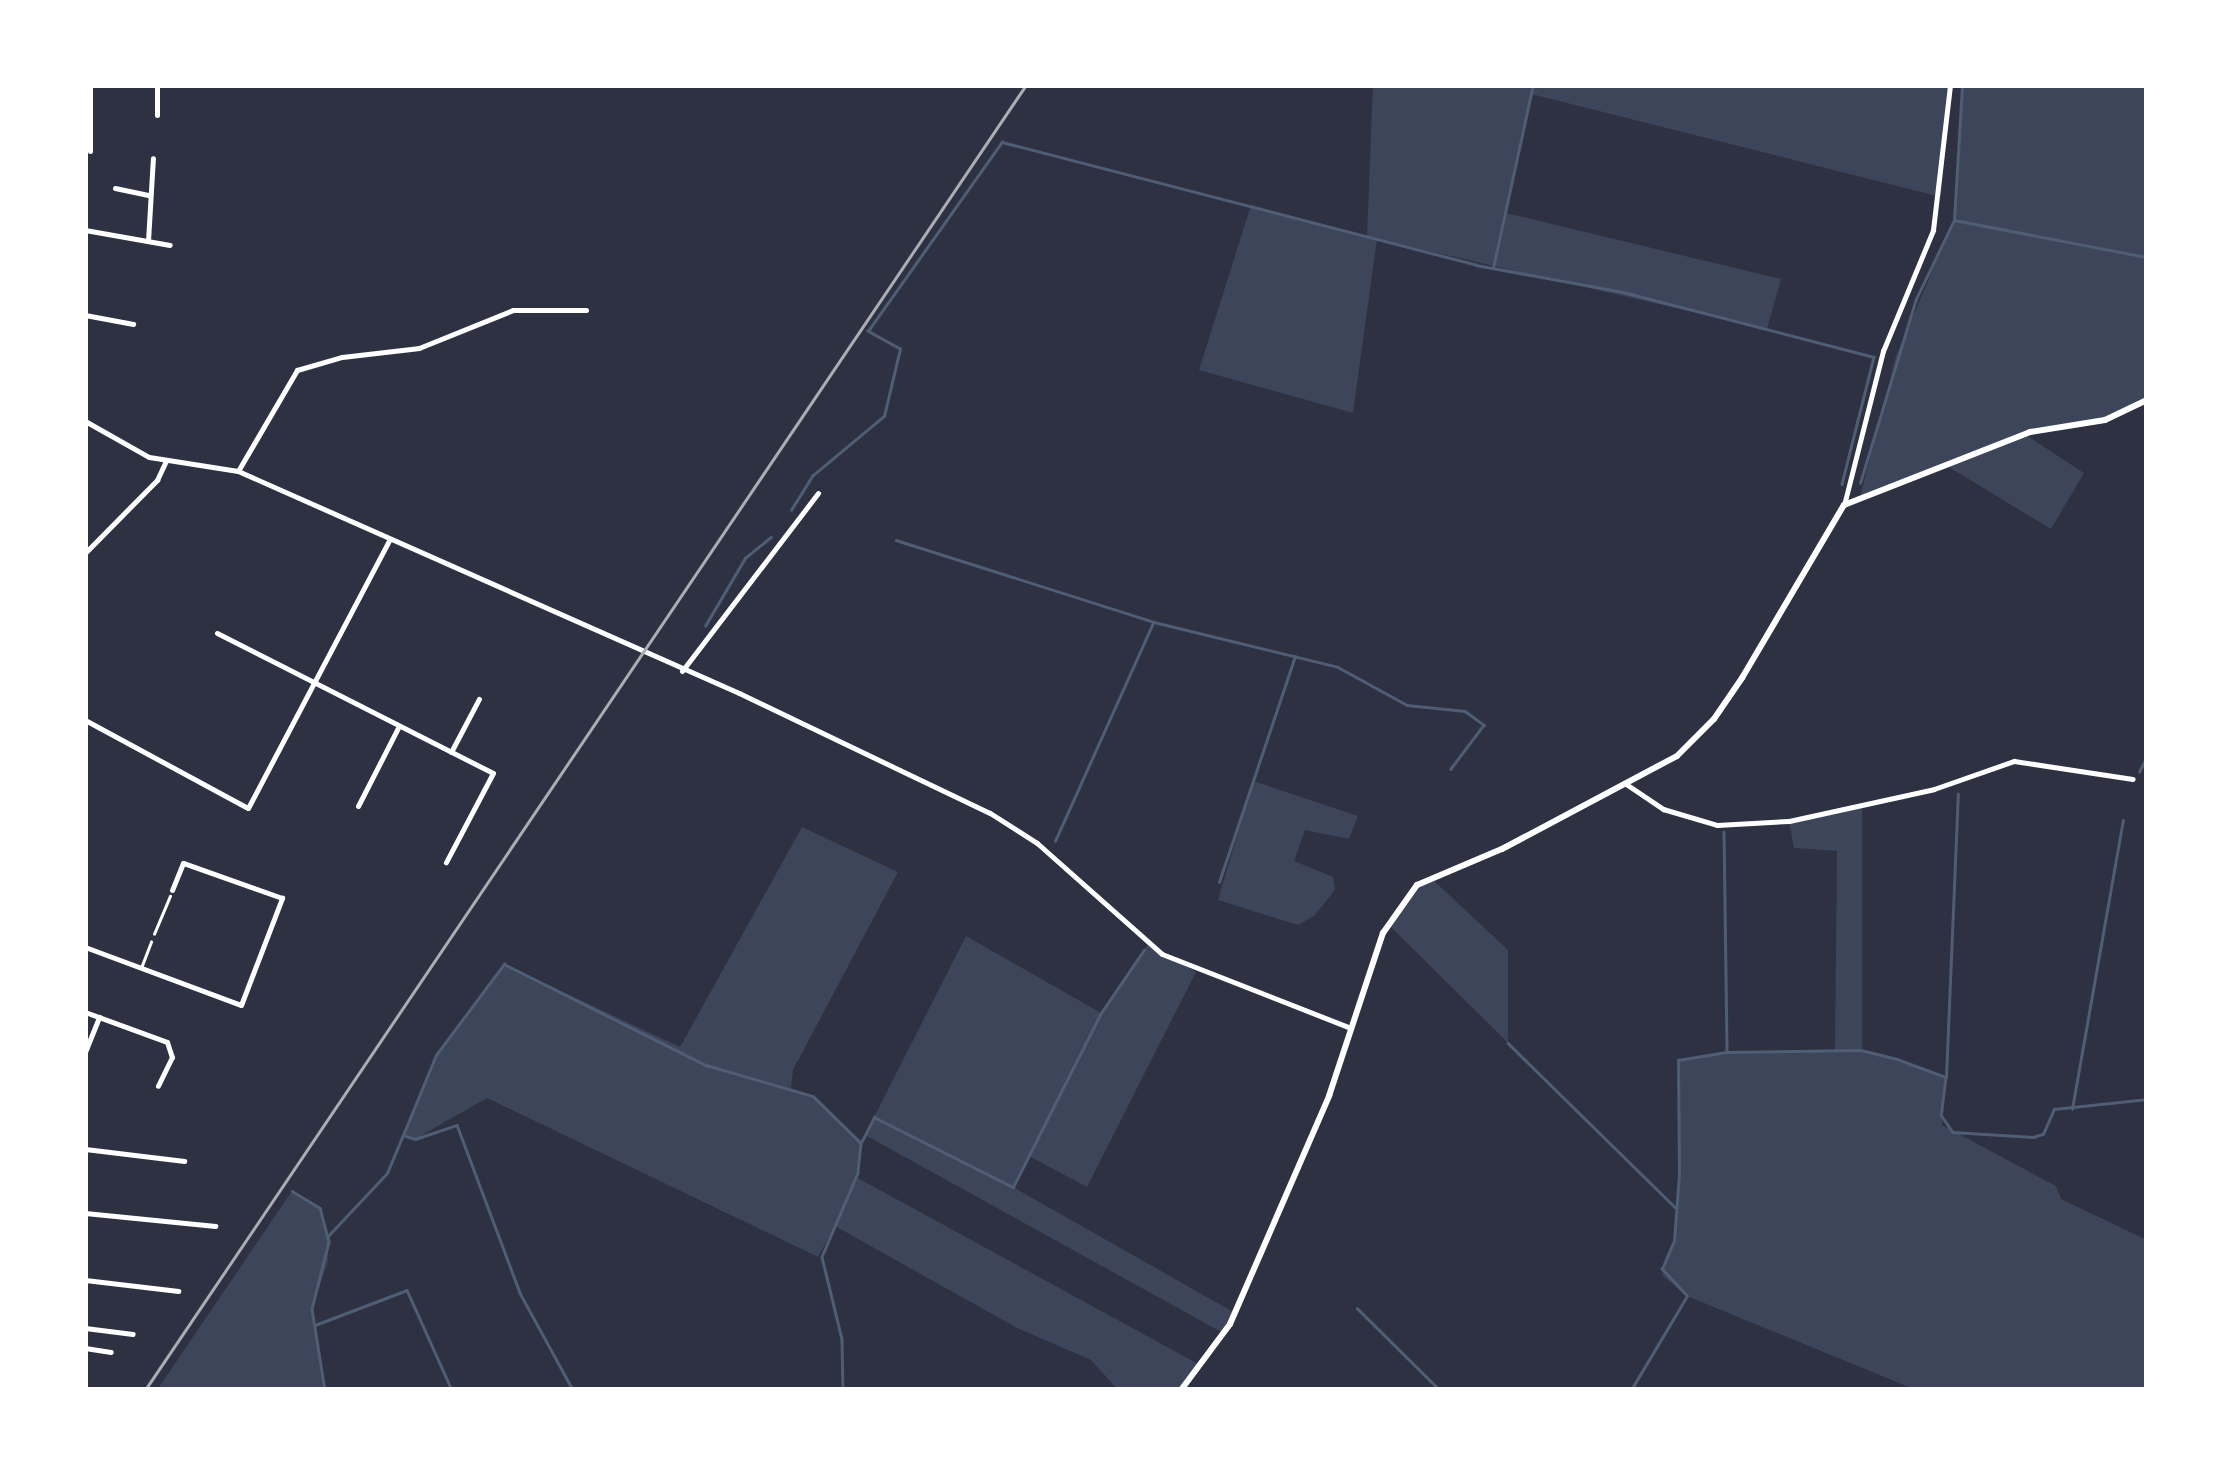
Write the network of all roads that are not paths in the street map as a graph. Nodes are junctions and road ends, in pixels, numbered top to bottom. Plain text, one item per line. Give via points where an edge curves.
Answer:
1 (90, 85) edge
2 (156, 85) edge
3 (1950, 85) edge
4 (157, 115) dead end
5 (90, 151) dead end
6 (152, 158) dead end
7 (115, 188) dead end
8 (149, 194) junction
9 (85, 230) edge
10 (148, 241) junction
11 (170, 245) dead end
12 (586, 310) dead end
13 (85, 315) edge
14 (133, 324) dead end
15 (2147, 400) edge
16 (85, 421) edge
17 (166, 460) junction
18 (238, 472) junction
19 (818, 493) dead end
20 (1844, 505) junction
21 (390, 540) junction
22 (85, 554) edge
23 (217, 633) dead end
24 (682, 672) junction
25 (314, 683) junction
26 (479, 699) dead end
27 (85, 720) edge
28 (399, 726) junction
29 (451, 752) junction
30 (2133, 779) dead end
31 (1626, 784) junction
32 (358, 806) dead end
33 (446, 862) dead end
34 (172, 890) road end
35 (151, 942) road end
36 (85, 947) edge
37 (140, 970) junction
38 (85, 1012) edge
39 (99, 1017) junction
40 (1351, 1028) junction
41 (85, 1052) edge
42 (158, 1086) dead end
43 (85, 1149) edge
44 (184, 1162) dead end
45 (85, 1213) edge
46 (215, 1226) dead end
47 (85, 1280) edge
48 (178, 1291) dead end
49 (85, 1328) edge
50 (133, 1334) dead end
51 (85, 1348) edge
52 (111, 1352) dead end
53 (1181, 1390) edge

1 - 5 street
2 - 4 street
3 - 20 street via 1936,219 1883,351
6 - 8 street
7 - 8 street
8 - 10 street
9 - 10 street
10 - 11 street
12 - 18 street via 513,310 419,348 297,370
13 - 14 street
15 - 20 street via 2105,420 2030,432
16 - 17 street
17 - 18 street
17 - 22 street via 157,480
18 - 21 street
19 - 24 street
20 - 31 street via 1714,719 1677,756
21 - 24 street
21 - 25 street
23 - 25 street
24 - 40 street via 990,813 1036,843 1148,944 1196,972
25 - 27 street via 248,808
25 - 28 street
26 - 29 street
28 - 29 street
28 - 32 street
29 - 33 street via 492,773
30 - 31 street via 2014,762 1934,789 1789,821 1717,824 1663,809
31 - 40 street via 1417,885 1383,933
34 - 37 street via 183,863 282,898 241,1005
35 - 37 lane
36 - 37 street
38 - 39 street
39 - 41 street
39 - 42 street via 170,1045
40 - 53 street via 1329,1096 1230,1324
43 - 44 street
45 - 46 street
47 - 48 street
49 - 50 street
51 - 52 street

